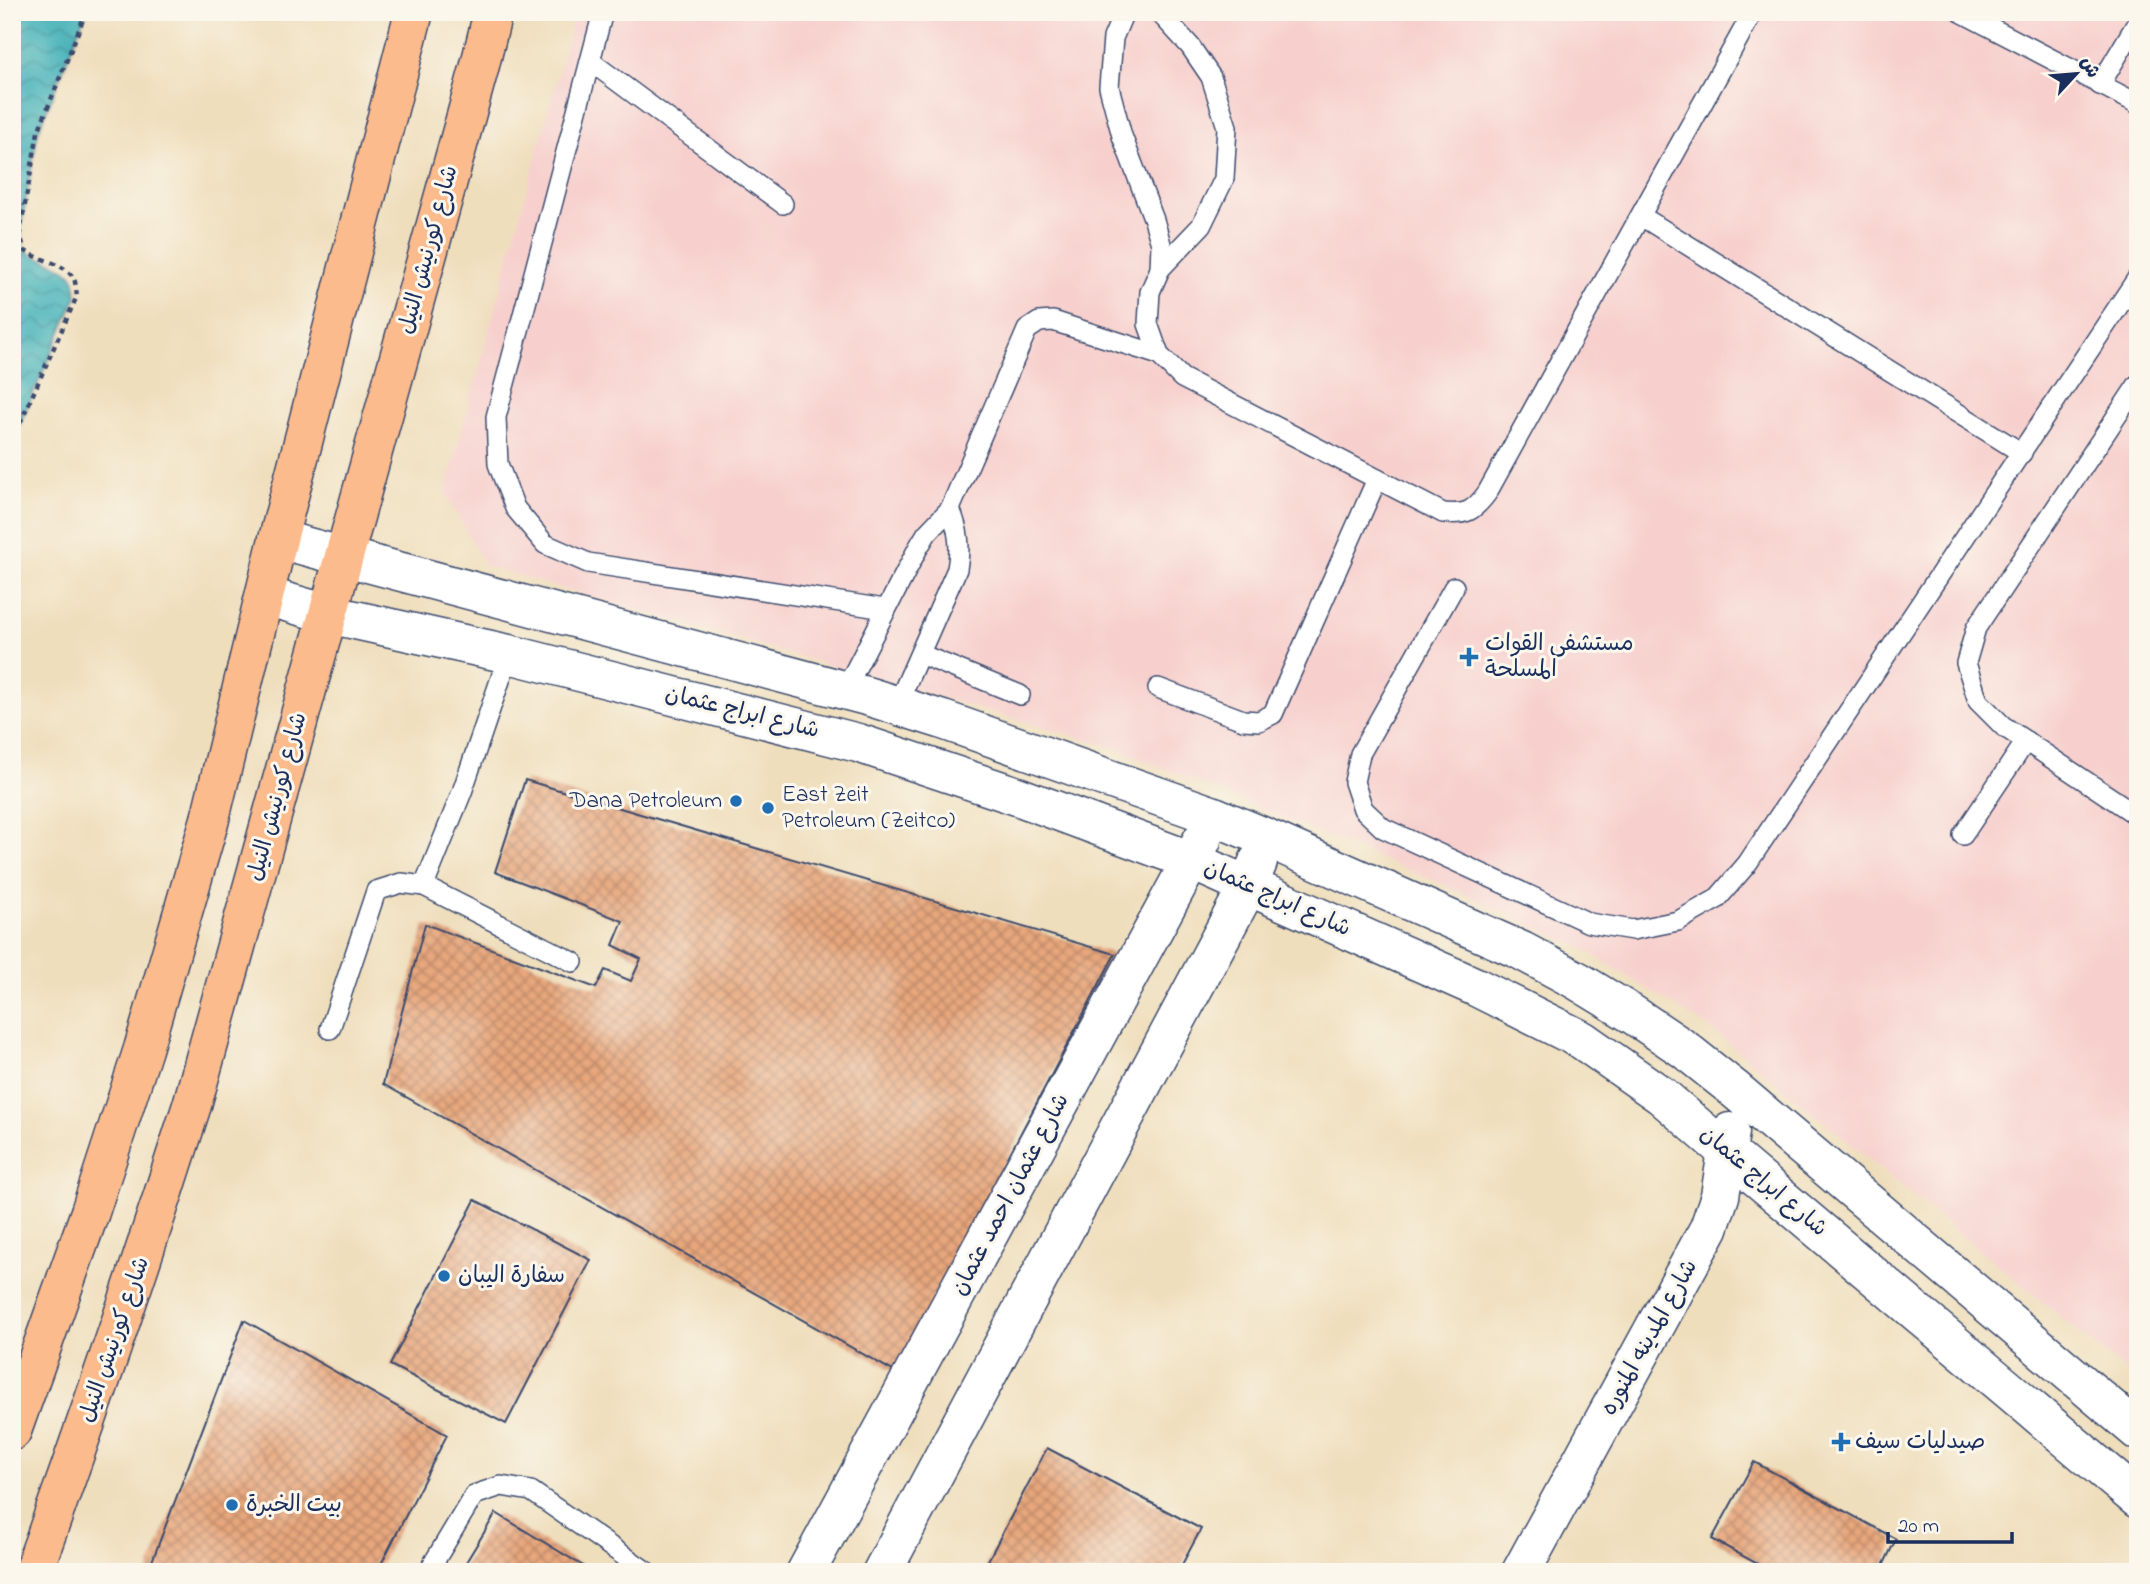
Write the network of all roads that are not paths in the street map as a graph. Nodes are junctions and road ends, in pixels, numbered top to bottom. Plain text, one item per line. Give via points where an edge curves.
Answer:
1 (414, 12) edge
2 (493, 12) edge
3 (603, 12) edge
4 (1124, 12) edge
5 (1160, 12) edge
6 (1753, 12) edge
7 (1962, 12) edge
8 (2138, 21) edge
9 (590, 61) junction
10 (2100, 85) junction
11 (2138, 104) edge
12 (783, 204) dead end
13 (1641, 216) junction
14 (1160, 269) junction
15 (2138, 277) edge
16 (1159, 355) junction
17 (2138, 384) edge
18 (2022, 453) junction
19 (1377, 479) junction
20 (950, 509) junction
21 (278, 539) junction
22 (344, 558) junction
23 (1454, 587) dead end
24 (265, 596) junction
25 (886, 609) junction
26 (328, 614) junction
27 (509, 654) junction
28 (920, 654) junction
29 (1158, 688) dead end
30 (1020, 695) dead end
31 (871, 697) junction
32 (2026, 741) junction
33 (858, 743) junction
34 (1214, 816) junction
35 (2138, 816) edge
36 (1963, 835) dead end
37 (1269, 839) junction
38 (1192, 861) junction
39 (424, 886) junction
40 (1248, 886) junction
41 (573, 962) dead end
42 (331, 1029) dead end
43 (1733, 1088) junction
44 (1728, 1153) junction
45 (12, 1431) edge
46 (2138, 1431) edge
47 (2138, 1499) edge
48 (33, 1572) edge
49 (428, 1572) edge
50 (647, 1572) edge
51 (806, 1572) edge
52 (882, 1572) edge
53 (1521, 1572) edge

1 - 21 highway
2 - 22 highway, شارع كورنيش النيل
3 - 9 lane
4 - 14 lane via 1114,38 1109,87 1161,244
5 - 14 lane via 1211,78 1227,127 1224,179 1201,226
6 - 13 lane
7 - 10 lane
8 - 10 lane
9 - 12 lane
9 - 25 lane via 496,417 498,464 514,508 545,544 588,563
10 - 11 lane
13 - 18 lane
13 - 19 lane via 1476,508 1461,515 1443,513
14 - 16 lane via 1150,292 1148,324
15 - 18 lane
16 - 19 lane via 1182,378
16 - 20 lane via 1053,321 1039,322 1027,330
17 - 32 lane via 1976,628 1966,663 1978,701
18 - 23 lane via 1747,864 1717,899 1678,921 1633,930 1589,923 1383,828 1363,808 1354,782 1360,754
19 - 29 lane via 1273,714 1259,721 1243,720
20 - 25 lane via 927,533
20 - 28 lane via 958,528 957,569
21 - 22 street, شارع ابراج عثمان
21 - 24 highway
22 - 26 highway, شارع كورنيش النيل
22 - 31 street, شارع ابراج عثمان
24 - 26 street, شارع ابراج عثمان
24 - 45 highway via 210,819 143,1049
25 - 31 lane
26 - 27 street, شارع ابراج عثمان
26 - 48 highway, شارع كورنيش النيل via 192,1105
27 - 33 street, شارع ابراج عثمان
27 - 39 lane
28 - 30 lane
28 - 31 lane
31 - 33 street
31 - 34 street, شارع ابراج عثمان
32 - 35 lane
32 - 36 lane
33 - 38 street, شارع ابراج عثمان
34 - 37 street, شارع ابراج عثمان
34 - 38 street, شارع عثمان احمد عثمان
37 - 40 street
37 - 43 street, شارع ابراج عثمان via 1522,951 1578,981 1684,1049
38 - 40 street, شارع ابراج عثمان
38 - 51 street, شارع عثمان احمد عثمان
39 - 41 lane
39 - 42 lane via 401,883 376,891
40 - 44 street, شارع ابراج عثمان via 1476,987 1582,1040 1662,1096
40 - 52 street
43 - 44 street, شارع المدينه المنوره
43 - 46 street, شارع ابراج عثمان
44 - 47 street, شارع ابراج عثمان
44 - 53 street, شارع المدينه المنوره via 1709,1228
49 - 50 lane via 474,1494 501,1486 531,1491

